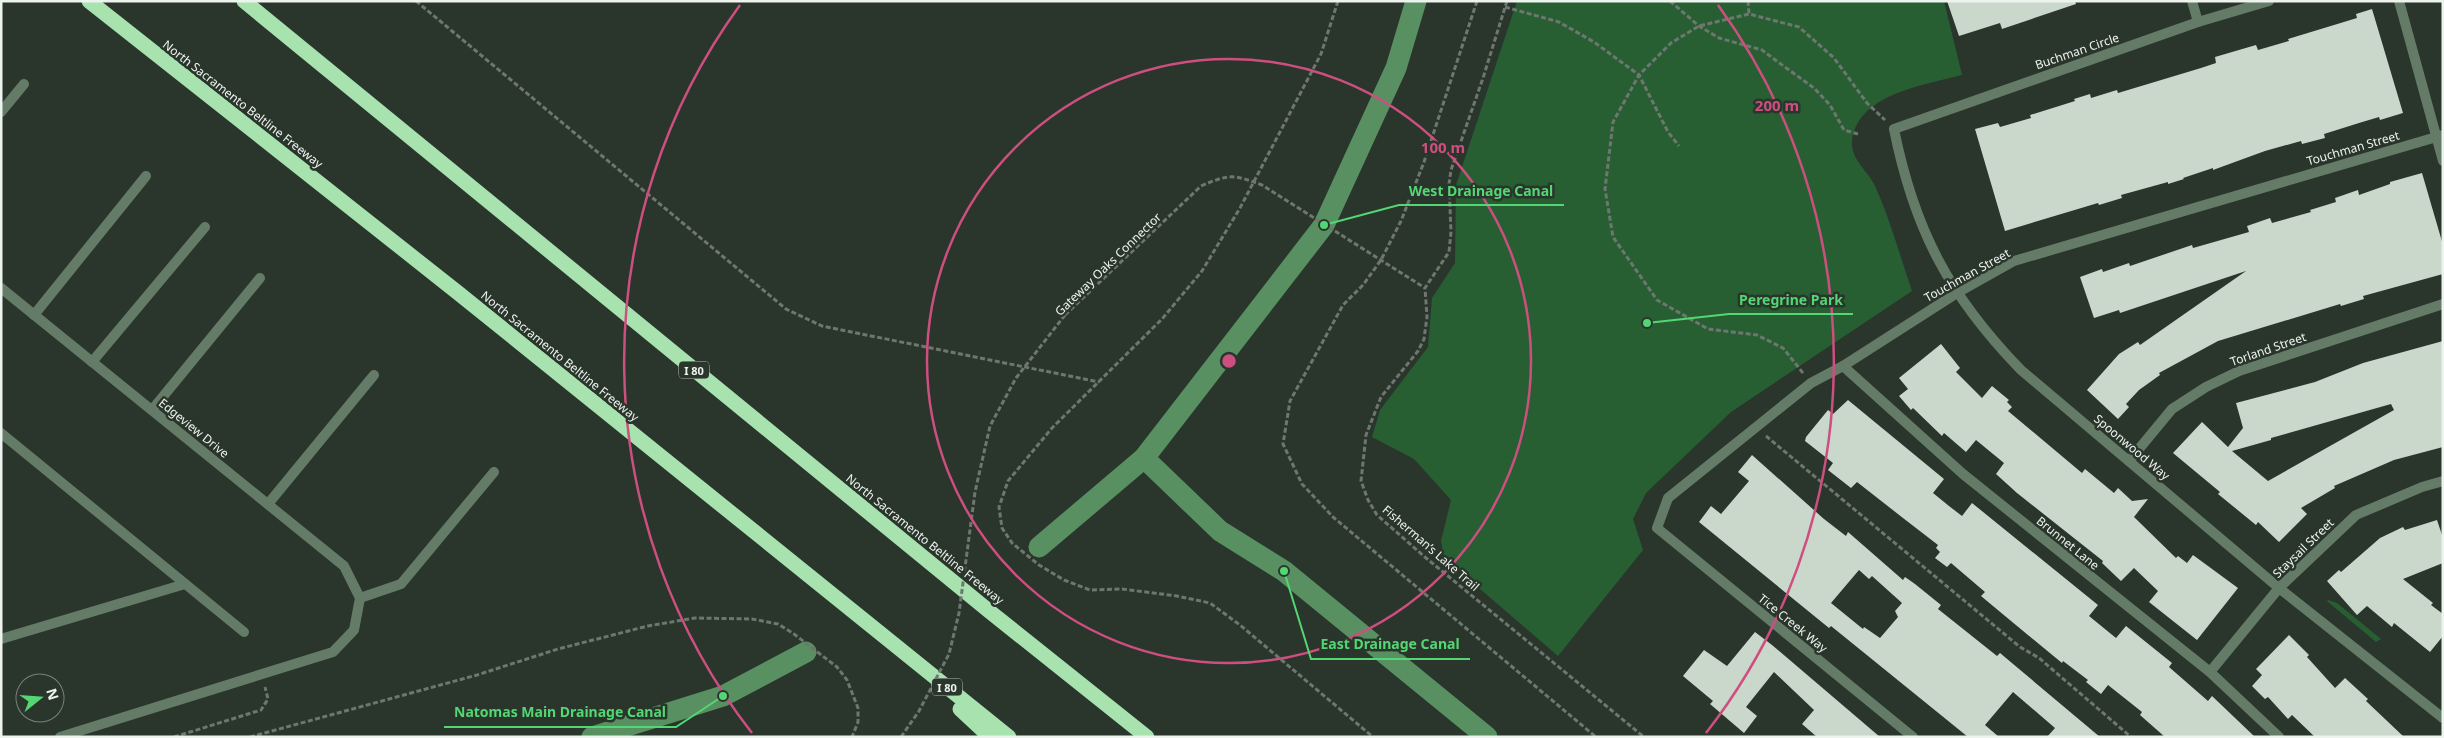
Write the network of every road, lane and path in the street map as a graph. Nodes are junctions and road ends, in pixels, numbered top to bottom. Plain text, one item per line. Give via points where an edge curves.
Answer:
1 (90, 1) edge
2 (244, 1) edge
3 (416, 1) edge
4 (1338, 1) edge
5 (1478, 1) edge
6 (1507, 1) edge
7 (1670, 1) edge
8 (1748, 1) edge
9 (2192, 1) edge
10 (2269, 1) edge
11 (2399, 1) edge
12 (1505, 7) junction
13 (1749, 14) junction
14 (2198, 22) junction
15 (1699, 26) junction
16 (1638, 76) junction
17 (24, 84) dead end
18 (1, 112) edge
19 (1894, 129) junction
20 (1858, 134) dead end
21 (2439, 136) edge
22 (1679, 146) dead end
23 (2443, 161) edge
24 (146, 176) dead end
25 (1253, 182) junction
26 (205, 227) dead end
27 (1381, 260) junction
28 (260, 278) dead end
29 (1, 288) edge
30 (1425, 288) junction
31 (1957, 293) junction
32 (2443, 304) edge
33 (34, 314) junction
34 (92, 362) junction
35 (1843, 366) junction
36 (374, 375) dead end
37 (1099, 382) junction
38 (1811, 383) junction
39 (152, 410) junction
40 (1, 433) edge
41 (1764, 434) dead end
42 (2129, 461) junction
43 (494, 472) dead end
44 (2443, 481) edge
45 (268, 504) junction
46 (1657, 528) joint
47 (185, 584) junction
48 (2279, 588) junction
49 (360, 598) junction
50 (244, 632) dead end
51 (885, 637) junction
52 (1, 639) edge
53 (2210, 672) junction
54 (261, 675) junction
55 (2443, 718) edge
56 (60, 737) edge
57 (174, 737) edge
58 (250, 737) edge
59 (852, 737) edge
60 (901, 737) edge
61 (990, 737) edge
62 (1009, 737) edge
63 (1146, 737) edge
64 (1373, 737) edge
65 (1596, 737) edge
66 (1644, 737) edge
67 (1913, 737) edge
68 (2131, 737) edge
69 (2279, 737) edge

1 - 51 highway, North Sacramento Beltline Freeway / I 80
2 - 63 highway, North Sacramento Beltline Freeway / I 80
3 - 37 path via 786,308 806,320 822,326
4 - 25 path via 1320,54
5 - 27 path via 1424,162 1401,221
6 - 12 path
7 - 15 path
8 - 13 path
9 - 14 street
10 - 14 street, Buchman Circle
11 - 21 street
12 - 16 path via 1559,22 1594,42
12 - 30 path via 1451,170 1449,252
13 - 15 path
13 - 19 path via 1799,27 1834,58 1867,104
14 - 19 street, Buchman Circle
15 - 16 path via 1671,43
15 - 20 path via 1719,38 1762,50 1814,88 1830,106 1844,130
16 - 22 path
16 - 38 path via 1613,122 1605,188 1614,237 1657,300 1708,329 1757,335 1783,348
17 - 18 street
19 - 31 street, Spoonwood Way via 1916,211 1932,251
21 - 23 street
21 - 31 street, Touchman Street via 2014,261
24 - 33 street
25 - 27 path, Gateway Oaks Connector
25 - 37 path via 1202,271 1162,318
25 - 60 path, Gateway Oaks Connector, bridge via 1223,176 1201,186 1065,315 1016,378 990,426 974,492 959,613 949,654 919,711
26 - 34 street
27 - 30 path, Gateway Oaks Connector
27 - 65 path via 1343,306 1290,401 1283,444 1302,484 1333,517
28 - 39 street
29 - 33 street, Edgeview Drive
30 - 66 path, Fisherman’s Lake Trail via 1427,317 1424,339 1381,397 1366,435 1361,480 1368,500 1377,515 1426,558
31 - 35 street, Touchman Street
31 - 42 street, Spoonwood Way via 1991,339 2021,370
32 - 42 street, Torland Street via 2240,371 2214,383 2172,409
33 - 34 street, Edgeview Drive
34 - 39 street, Edgeview Drive
35 - 38 street, Touchman Street
35 - 53 street, Brunnet Lane via 1962,474
36 - 45 street
37 - 64 path via 1052,428 1008,481 999,507 1002,528 1012,543 1064,580 1090,590 1122,590 1210,603
38 - 46 street, Touchman Street via 1668,498
39 - 45 street, Edgeview Drive
40 - 47 street
41 - 68 path via 2020,647 2039,658 2100,708
42 - 48 street, Spoonwood Way
43 - 49 street via 401,584
44 - 48 street, Staysail Street via 2356,516
45 - 49 street, Edgeview Drive via 344,566
46 - 67 street, Tice Creek Way
47 - 50 street
47 - 52 street
48 - 53 street, Staysail Street
48 - 55 street, Spoonwood Way
49 - 54 street via 354,630 333,652
51 - 61 highway
51 - 62 highway, North Sacramento Beltline Freeway / I 80
53 - 69 street, Brunnet Lane
54 - 56 street
54 - 57 path via 268,699 261,710
58 - 59 path via 477,675 558,649 694,618 752,619 778,624 794,634 837,667 847,680 858,708 858,722

